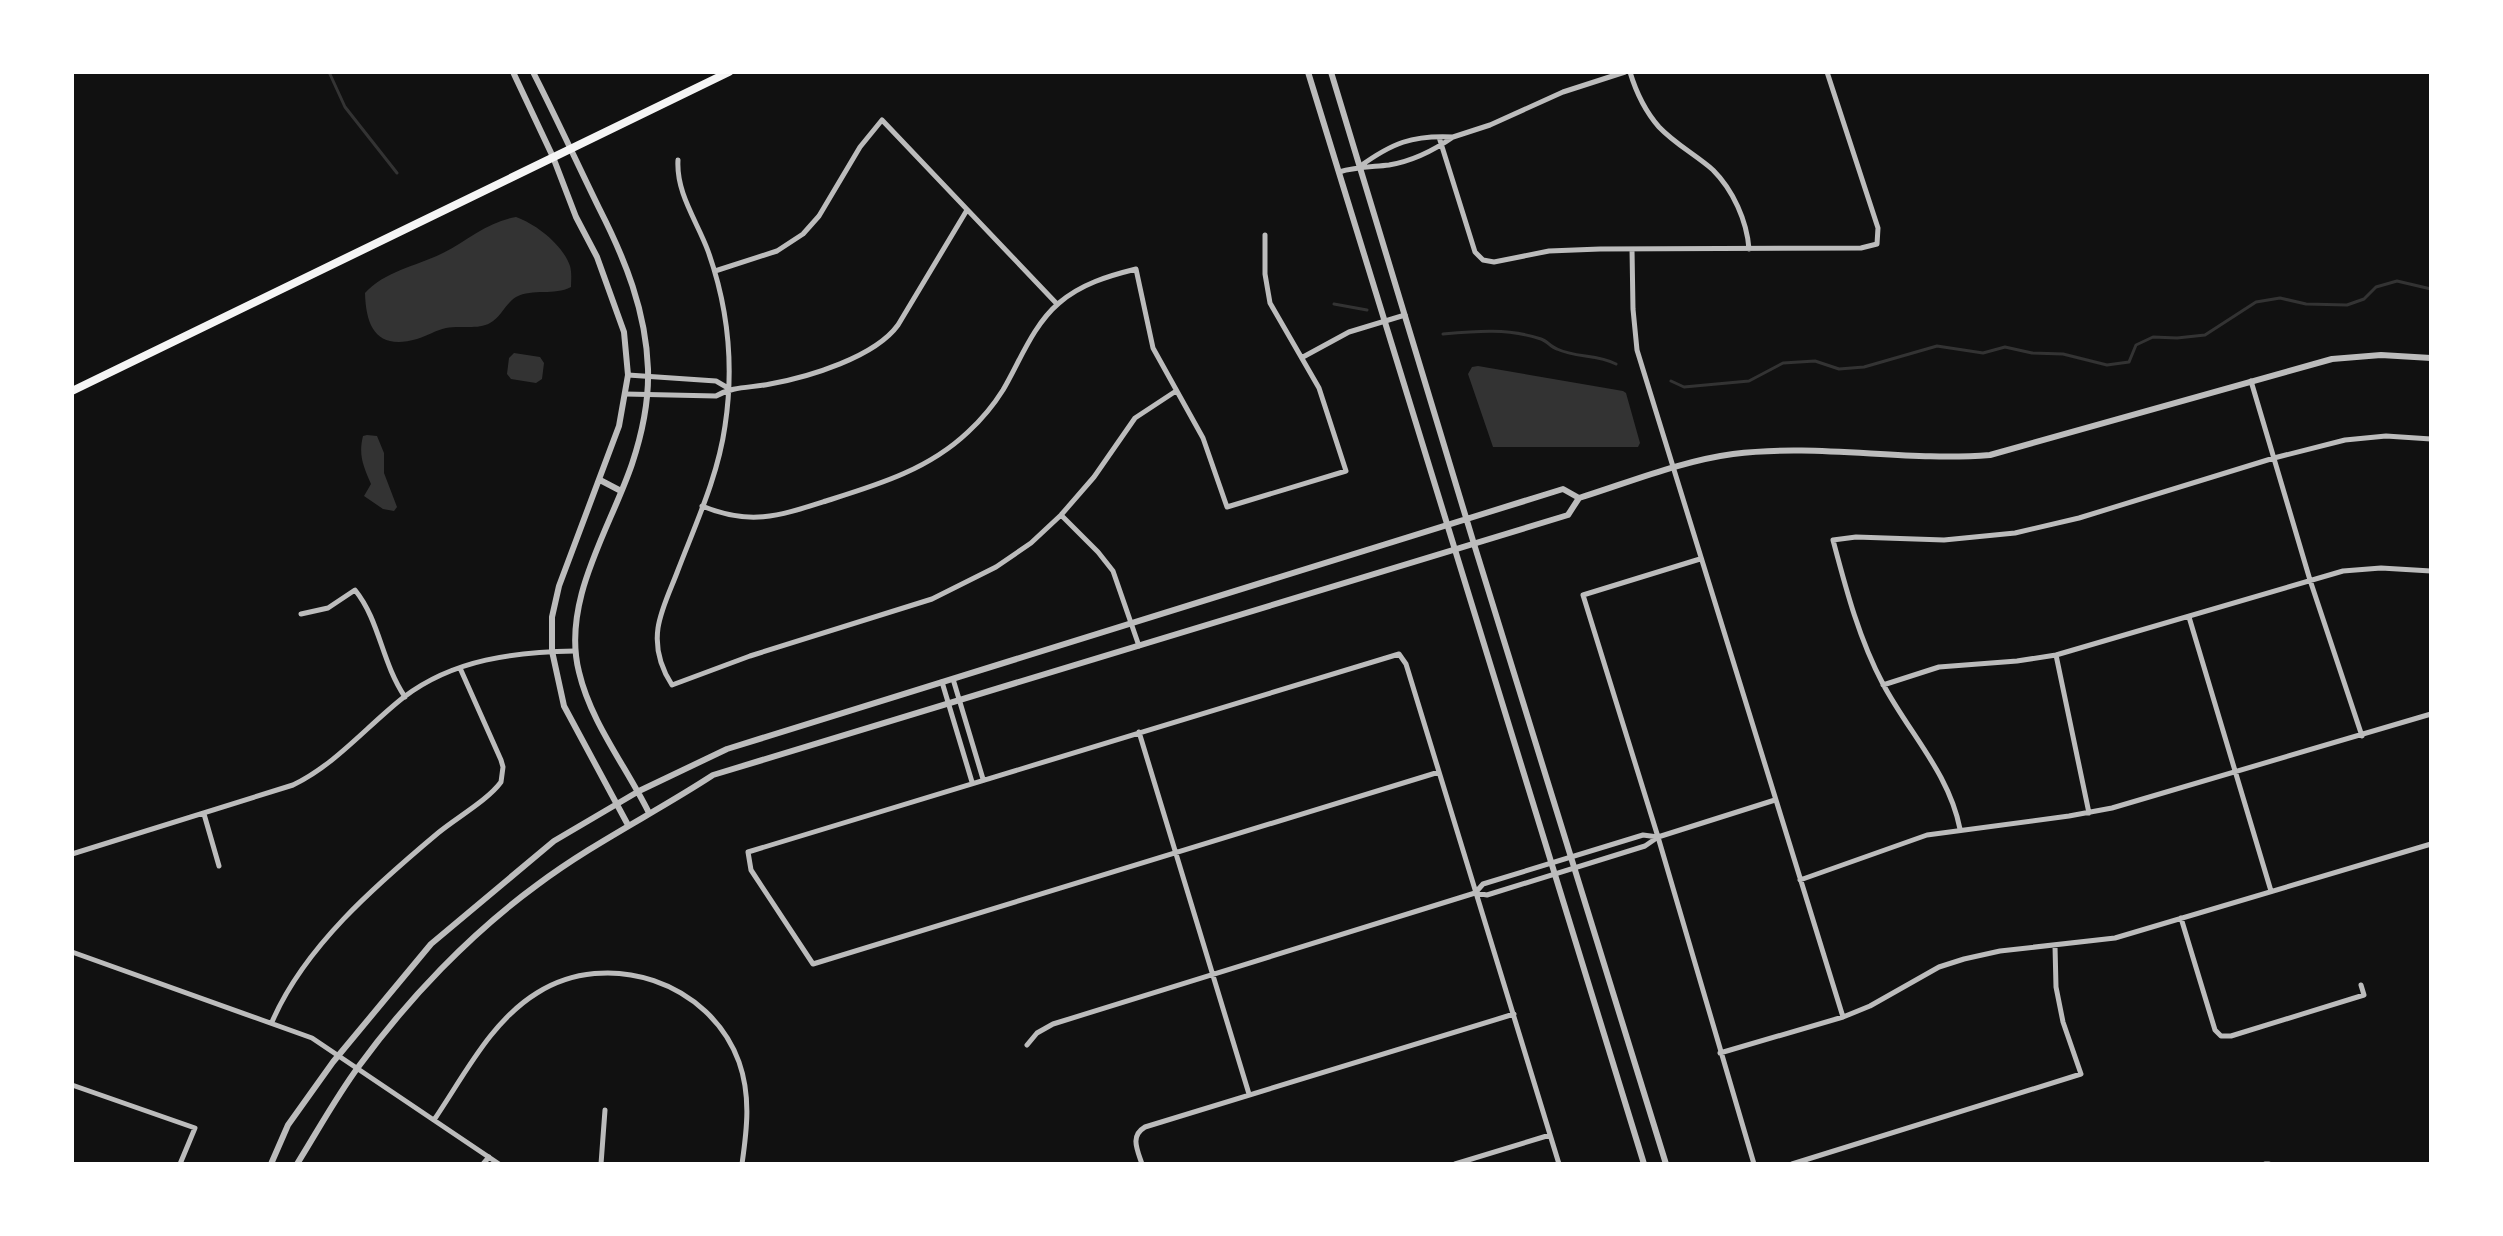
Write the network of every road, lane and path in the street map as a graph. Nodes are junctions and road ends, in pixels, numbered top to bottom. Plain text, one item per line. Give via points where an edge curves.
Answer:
1 (513, 72) edge
2 (533, 72) edge
3 (729, 72) edge
4 (1308, 72) edge
5 (1331, 72) edge
6 (1628, 72) edge
7 (1827, 72) edge
8 (1439, 137) junction
9 (1453, 137) junction
10 (1441, 146) junction
11 (572, 148) junction
12 (553, 157) junction
13 (678, 160) dead end
14 (1359, 167) junction
15 (1339, 172) junction
16 (967, 210) junction
17 (1265, 235) dead end
18 (1632, 249) junction
19 (1749, 249) junction
20 (715, 271) junction
21 (1057, 304) junction
22 (1405, 315) junction
23 (1385, 321) junction
24 (1303, 357) junction
25 (2431, 358) edge
26 (628, 375) junction
27 (648, 378) junction
28 (2251, 381) junction
29 (729, 388) junction
30 (72, 391) edge
31 (1176, 391) junction
32 (625, 394) junction
33 (647, 395) junction
34 (2431, 439) edge
35 (2274, 458) junction
36 (1672, 468) junction
37 (600, 480) junction
38 (621, 491) junction
39 (1579, 498) junction
40 (702, 506) junction
41 (1061, 515) junction
42 (1467, 520) junction
43 (1447, 526) junction
44 (1474, 544) junction
45 (1455, 551) junction
46 (1700, 559) junction
47 (2431, 571) edge
48 (2310, 580) junction
49 (301, 614) dead end
50 (2189, 617) junction
51 (1132, 623) junction
52 (1139, 646) junction
53 (552, 651) junction
54 (575, 651) junction
55 (2056, 655) junction
56 (460, 668) junction
57 (953, 679) junction
58 (942, 682) junction
59 (1883, 685) junction
60 (405, 697) junction
61 (959, 700) junction
62 (948, 703) junction
63 (2431, 714) edge
64 (1139, 732) junction
65 (2362, 736) junction
66 (1439, 772) junction
67 (2236, 772) junction
68 (983, 779) junction
69 (972, 782) junction
70 (639, 791) junction
71 (1775, 800) junction
72 (616, 804) junction
73 (649, 813) junction
74 (2089, 813) junction
75 (204, 814) junction
76 (628, 825) junction
77 (1960, 829) junction
78 (1658, 837) junction
79 (2431, 844) edge
80 (1175, 852) junction
81 (72, 854) edge
82 (1571, 856) junction
83 (1551, 863) junction
84 (219, 866) dead end
85 (1575, 867) junction
86 (1554, 874) junction
87 (1800, 880) junction
88 (2271, 891) junction
89 (1475, 893) junction
90 (2181, 918) junction
91 (2055, 946) junction
92 (72, 952) edge
93 (1212, 974) junction
94 (2361, 985) dead end
95 (1514, 1014) junction
96 (1843, 1017) junction
97 (272, 1022) junction
98 (1027, 1045) dead end
99 (1720, 1053) junction
100 (339, 1055) junction
101 (358, 1068) junction
102 (72, 1085) edge
103 (1249, 1094) junction
104 (605, 1110) dead end
105 (434, 1120) junction
106 (1550, 1135) junction
107 (489, 1157) junction
108 (180, 1164) edge
109 (271, 1164) edge
110 (297, 1164) edge
111 (483, 1164) edge
112 (499, 1164) edge
113 (601, 1164) edge
114 (742, 1164) edge
115 (1142, 1164) edge
116 (1455, 1164) edge
117 (1559, 1164) edge
118 (1644, 1164) edge
119 (1666, 1164) edge
120 (1754, 1164) edge
121 (1792, 1164) edge

1 - 12 street
2 - 11 street
3 - 11 main road
4 - 15 street
5 - 14 street
6 - 9 street
6 - 19 street via 1660,127 1723,183 1743,221
7 - 19 street via 1878,228 1877,244
8 - 9 street
8 - 10 street
8 - 14 street via 1383,149
9 - 10 street
10 - 14 street via 1390,165
10 - 18 street via 1475,252 1483,260 1549,251
11 - 12 main road
11 - 27 street via 633,286
12 - 26 street via 614,302 624,332
12 - 30 main road
13 - 20 street via 678,182
14 - 15 street
14 - 22 street
15 - 23 street
16 - 20 street via 882,120 803,234 777,251
16 - 21 street
16 - 29 street via 903,318 881,343 847,361 777,383
17 - 24 street via 1270,303
18 - 19 street
18 - 36 street via 1637,350
20 - 29 street via 726,326
21 - 31 street via 1091,283 1136,269 1153,348
21 - 40 street via 987,412 954,444 921,465 873,487 774,517 740,518
22 - 23 street
22 - 42 street
23 - 24 street via 1337,337
23 - 43 street
24 - 31 street via 1346,471 1227,507 1203,438
25 - 28 street via 2332,359
26 - 27 street
26 - 32 street
27 - 29 street via 716,381
27 - 33 street
28 - 35 street
28 - 36 street via 1990,455 1776,452 1734,454
29 - 33 street via 716,396
29 - 40 street via 720,452
31 - 41 street via 1135,418
32 - 33 street
32 - 37 street
33 - 38 street
34 - 35 street via 2363,437
35 - 48 street
35 - 59 street via 2015,533 1944,540 1833,540
36 - 39 street
36 - 46 street
37 - 38 street
37 - 53 street via 559,586
38 - 54 street via 589,569
39 - 42 street via 1563,489
39 - 44 street via 1568,515
40 - 41 street via 658,628 660,660 672,685 946,593 1019,552
41 - 51 street via 1108,564
42 - 43 street
42 - 44 street
43 - 45 street
43 - 51 street
44 - 45 street
44 - 82 street
45 - 52 street
45 - 83 street
46 - 71 street
46 - 78 street via 1583,595
47 - 48 street via 2356,569
48 - 50 street
48 - 65 street
49 - 60 street via 328,608 355,590 367,605 387,666
50 - 55 street
50 - 67 street
51 - 52 street
51 - 57 street
52 - 61 street
53 - 54 street
53 - 56 street via 502,656
53 - 72 street via 564,706
54 - 70 street via 593,712
55 - 59 street via 1939,667
55 - 74 street
56 - 60 street
56 - 97 street via 503,767 501,782 328,937 286,990
57 - 58 street
57 - 61 street
58 - 62 street
58 - 70 street via 727,749
59 - 77 street via 1946,783
60 - 75 street via 304,780
61 - 62 street
61 - 68 street
62 - 69 street
62 - 73 street via 713,775
63 - 65 street
64 - 66 street via 1399,654
64 - 68 street
64 - 80 street
65 - 67 street
66 - 80 street
66 - 89 street
67 - 74 street
67 - 88 street
68 - 69 street
69 - 80 street via 748,852 751,870 813,964
70 - 72 street
70 - 73 street
71 - 78 street
71 - 87 street
72 - 76 street
72 - 100 street via 554,841 431,944
73 - 76 street
74 - 77 street
75 - 81 street
75 - 84 street
76 - 101 street via 536,886 489,925 401,1013
77 - 87 street via 1903,842
78 - 82 street via 1643,835
78 - 85 street via 1645,846
78 - 99 street
79 - 88 street
80 - 93 street
82 - 83 street
82 - 85 street
83 - 86 street
83 - 89 street via 1483,884
85 - 86 street
85 - 119 street
86 - 89 street via 1487,895
86 - 118 street
87 - 96 street
88 - 90 street
89 - 93 street
89 - 95 street
90 - 91 street via 2115,938
90 - 94 street via 2221,1036 2364,995
91 - 96 street via 2000,951 1939,967
91 - 121 street via 2063,1022 2081,1074
92 - 97 street
93 - 98 street via 1053,1024
93 - 103 street
95 - 103 street
95 - 106 street
96 - 99 street
97 - 100 street
99 - 120 street
100 - 101 street
100 - 109 street via 288,1125
101 - 105 street
101 - 110 street
102 - 108 street via 195,1128
103 - 115 street via 1138,1132
104 - 113 street
105 - 107 street
105 - 114 street via 494,1032 523,1003 569,978 628,973 686,996 732,1046 747,1095
106 - 116 street
106 - 117 street
107 - 111 street
107 - 112 street

